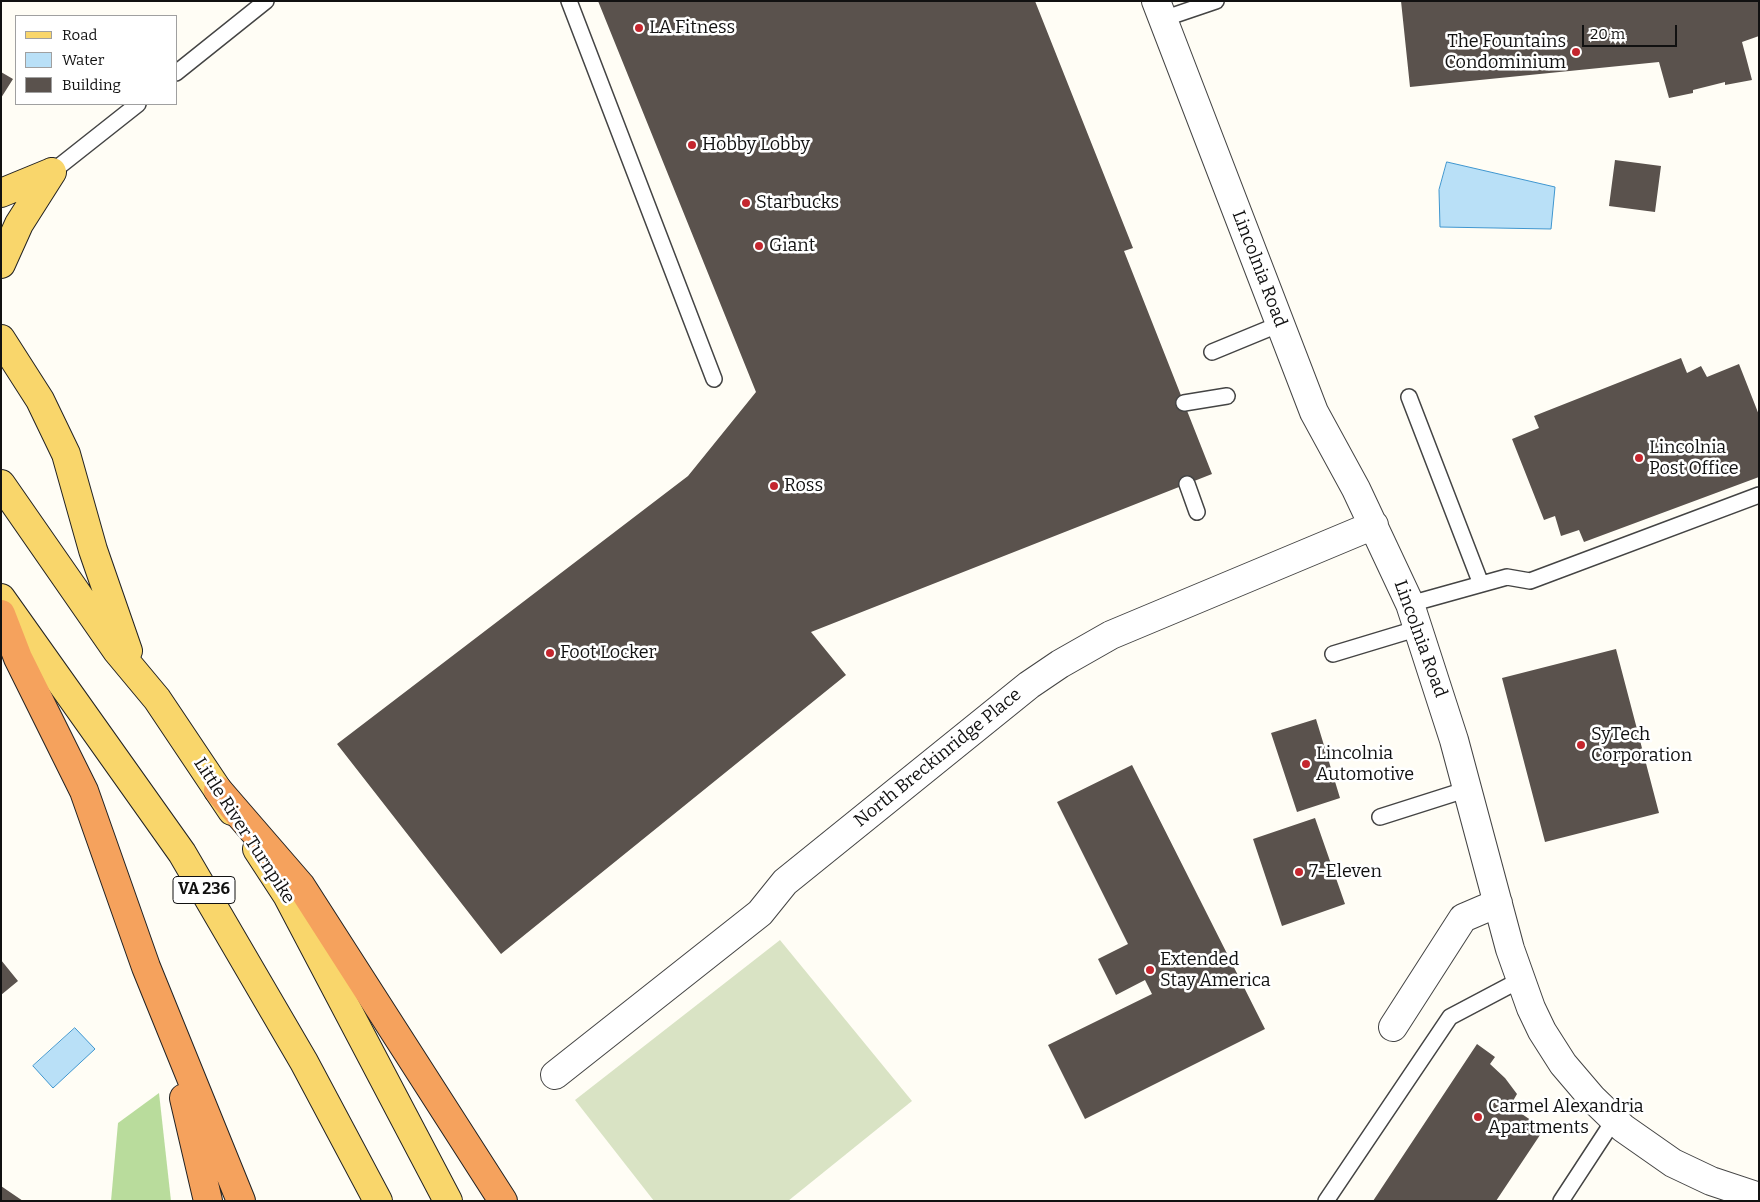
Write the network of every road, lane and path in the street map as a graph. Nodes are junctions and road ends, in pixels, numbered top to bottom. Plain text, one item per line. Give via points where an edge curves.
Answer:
1 (266, 1) edge
2 (569, 1) edge
3 (1216, 1) edge
4 (1159, 10) edge
5 (178, 71) edge
6 (137, 105) edge
7 (52, 172) junction
8 (1, 193) edge
9 (1, 264) edge
10 (1280, 324) junction
11 (1, 339) edge
12 (1212, 352) dead end
13 (714, 379) dead end
14 (1227, 396) dead end
15 (1409, 396) dead end
16 (1184, 403) dead end
17 (1, 484) edge
18 (1187, 484) dead end
19 (1759, 495) edge
20 (1197, 512) dead end
21 (1374, 525) junction
22 (1481, 584) junction
23 (1, 598) edge
24 (1, 614) edge
25 (1415, 616) junction
26 (1333, 654) dead end
27 (136, 673) junction
28 (1468, 789) junction
29 (218, 790) junction
30 (1380, 817) dead end
31 (1498, 903) junction
32 (146, 967) junction
33 (1520, 980) junction
34 (1392, 1026) dead end
35 (555, 1074) dead end
36 (1614, 1120) junction
37 (1759, 1198) edge
38 (208, 1201) edge
39 (240, 1201) edge
40 (378, 1201) edge
41 (448, 1201) edge
42 (503, 1201) edge
43 (1326, 1201) edge
44 (1561, 1201) edge

1 - 5 lane
2 - 13 lane
3 - 4 lane
4 - 10 street, Lincolnia Road
6 - 7 lane
7 - 8 main road
7 - 9 main road via 19,224
10 - 12 lane
10 - 21 street, Lincolnia Road via 1314,412
11 - 27 main road via 40,400 66,454 92,550
14 - 16 lane
15 - 22 lane
17 - 27 main road, Little River Turnpike via 102,631
18 - 20 lane
19 - 22 lane via 1530,581 1508,577
21 - 25 street, Lincolnia Road
21 - 35 street, North Breckinridge Place via 1111,635 1060,664 1029,685 785,882 760,914
22 - 25 lane
23 - 40 main road, VA 236 via 182,853 304,1062
24 - 32 highway via 18,658 84,792
25 - 26 lane
25 - 28 street, Lincolnia Road
27 - 29 main road, Little River Turnpike via 157,698
28 - 30 lane
28 - 31 street, Lincolnia Road
29 - 41 main road, Little River Turnpike via 287,895
29 - 42 highway via 301,886
31 - 33 street, Lincolnia Road
31 - 34 street via 1463,918
32 - 38 highway via 185,1104
32 - 39 highway
33 - 36 street, Lincolnia Road via 1531,1008 1563,1064
33 - 43 lane via 1450,1017
36 - 37 street, Lincolnia Road via 1674,1163
36 - 44 lane

